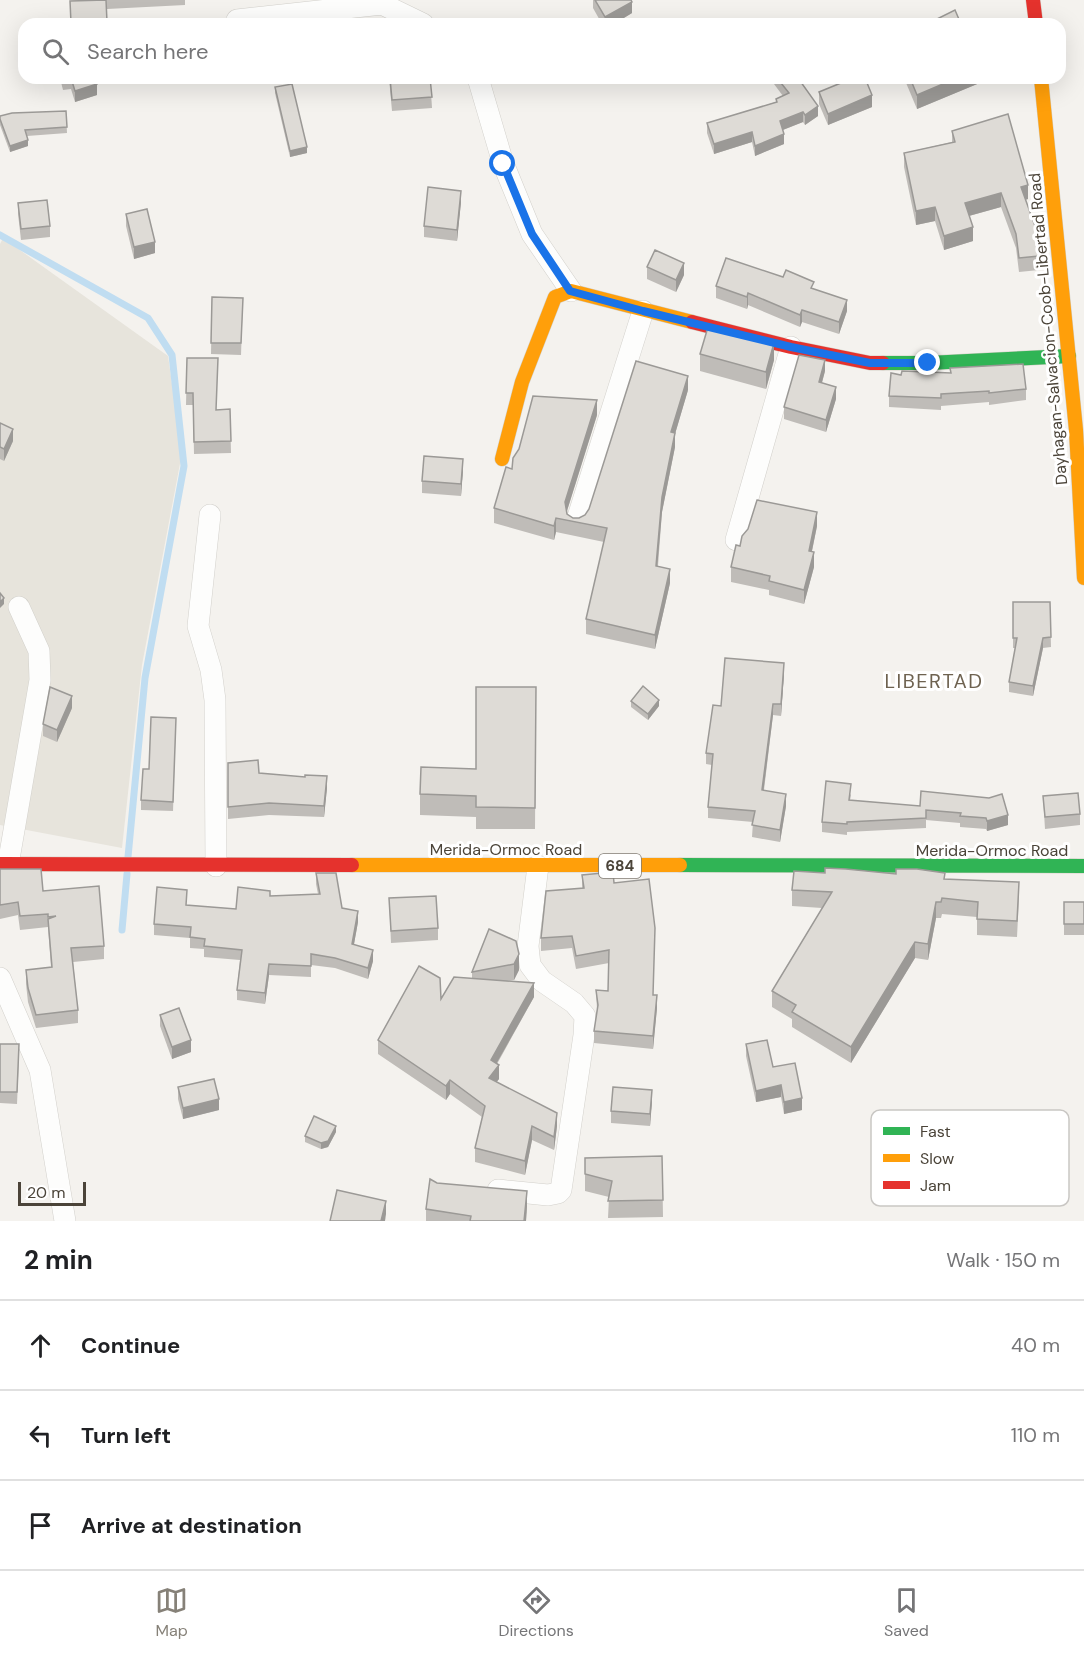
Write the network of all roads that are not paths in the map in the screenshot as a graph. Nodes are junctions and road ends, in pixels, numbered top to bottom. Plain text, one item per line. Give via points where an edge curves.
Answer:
1 (1033, 0) edge
2 (263, 18) edge
3 (411, 18) edge
4 (1035, 18) edge
5 (480, 84) edge
6 (1042, 84) edge
7 (570, 291) junction
8 (643, 311) junction
9 (791, 347) junction
10 (1069, 356) junction
11 (502, 459) dead end
12 (210, 515) dead end
13 (577, 520) edge
14 (736, 540) dead end
15 (1084, 578) edge
16 (19, 607) dead end
17 (4, 865) edge
18 (216, 866) junction
19 (538, 866) junction
20 (1084, 866) edge
21 (0, 978) edge
22 (482, 1189) edge
23 (65, 1221) edge

1 - 4 main road
2 - 3 street via 382,4
5 - 7 street via 503,164 532,234
6 - 10 main road, Dayhagan-Salvacion-Coob-Libertad Road
7 - 8 main road
7 - 11 main road via 555,297 522,382
8 - 9 main road
8 - 13 street
9 - 10 main road via 870,363
9 - 14 street
10 - 15 main road, Dayhagan-Salvacion-Coob-Libertad Road
12 - 18 street via 198,626 215,700
16 - 17 street via 39,651 40,680
17 - 18 main road, Merida-Ormoc Road / 684
18 - 19 main road, Merida-Ormoc Road / 684
19 - 20 main road, Merida-Ormoc Road / 684
19 - 22 street via 528,946 530,965 542,981 574,1003 585,1016 561,1190 548,1196
21 - 23 street via 40,1070

